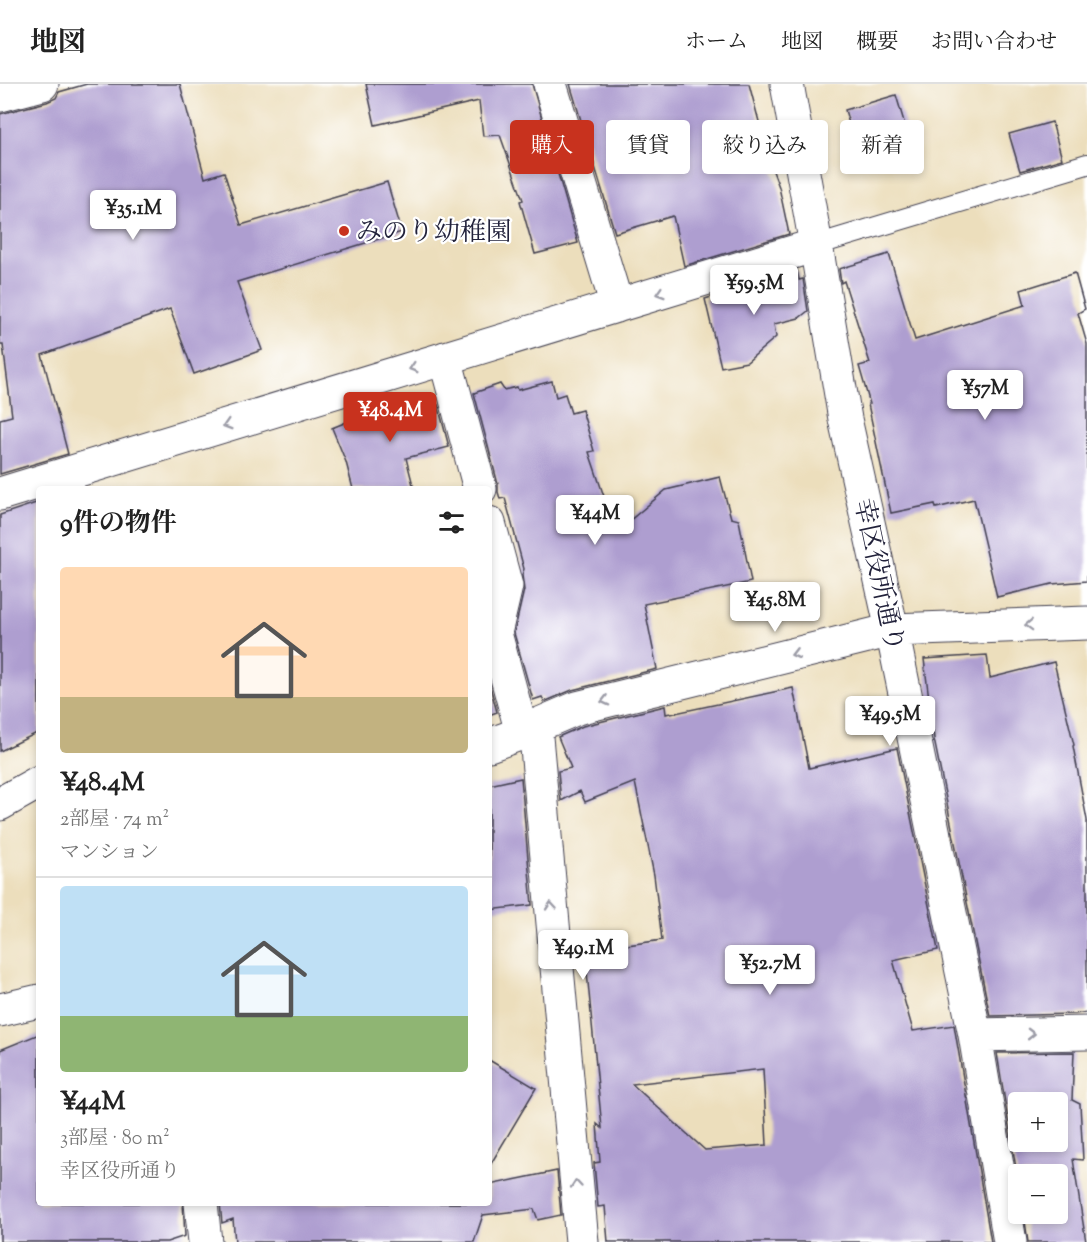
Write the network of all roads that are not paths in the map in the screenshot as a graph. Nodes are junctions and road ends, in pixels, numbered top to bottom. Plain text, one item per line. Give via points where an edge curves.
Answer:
1 (42, 84) edge
2 (550, 84) edge
3 (787, 84) edge
4 (0, 95) edge
5 (1087, 164) edge
6 (816, 245) junction
7 (617, 306) junction
8 (445, 358) junction
9 (479, 486) edge
10 (0, 494) edge
11 (492, 534) edge
12 (1087, 623) edge
13 (892, 630) junction
14 (528, 730) junction
15 (492, 744) edge
16 (36, 784) edge
17 (0, 804) edge
18 (36, 1002) edge
19 (0, 1010) edge
20 (1087, 1033) edge
21 (975, 1035) junction
22 (201, 1206) edge
23 (205, 1242) edge
24 (582, 1242) edge
25 (1010, 1242) edge

1 - 4 street
2 - 7 street
3 - 6 street, 幸区役所通り
5 - 6 lane
6 -> 7 street
6 - 13 street, 幸区役所通り via 845,419
7 - 8 street
8 - 9 street
8 -> 10 street
11 - 14 street via 506,586 495,633
12 -> 13 street
13 -> 14 street via 577,708
13 - 21 street, 幸区役所通り
14 - 15 street
24 -> 14 street
16 - 17 street
18 - 19 street
21 -> 20 street
21 - 25 street, 幸区役所通り
22 - 23 street

